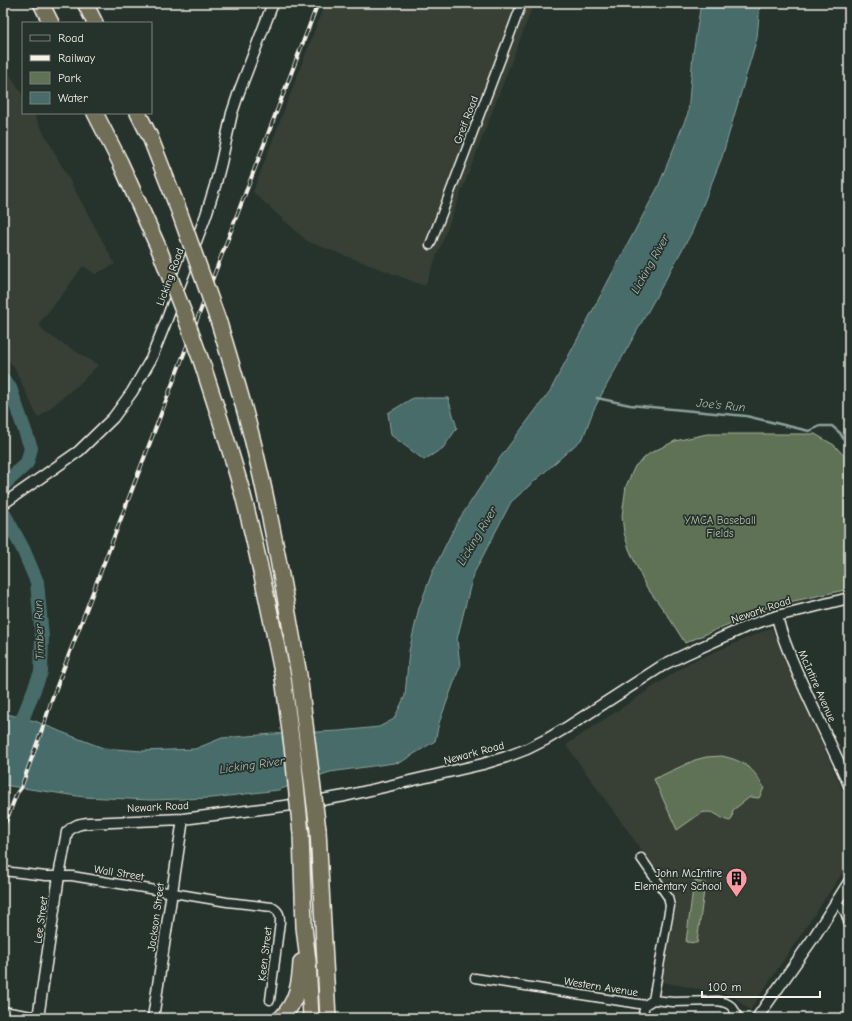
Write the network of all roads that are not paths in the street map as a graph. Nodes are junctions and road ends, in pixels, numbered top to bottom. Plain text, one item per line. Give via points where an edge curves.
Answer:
1 (41, 3) edge
2 (85, 3) edge
3 (273, 3) edge
4 (522, 3) edge
5 (50, 22) edge
6 (94, 22) edge
7 (96, 114) edge
8 (138, 114) edge
9 (430, 245) dead end
10 (4, 503) edge
11 (849, 598) edge
12 (777, 616) junction
13 (849, 785) edge
14 (183, 819) junction
15 (72, 827) joint
16 (641, 858) dead end
17 (3, 870) edge
18 (59, 876) junction
19 (849, 882) edge
20 (171, 892) junction
21 (836, 901) junction
22 (278, 910) joint
23 (324, 920) junction
24 (849, 924) edge
25 (304, 927) junction
26 (475, 978) dead end
27 (270, 1000) dead end
28 (653, 1000) junction
29 (646, 1005) junction
30 (3, 1011) edge
31 (41, 1018) edge
32 (153, 1018) edge
33 (281, 1018) edge
34 (311, 1018) edge
35 (328, 1018) edge
36 (339, 1018) edge
37 (642, 1018) edge
38 (738, 1018) edge
39 (757, 1018) edge

1 - 5 highway
2 - 6 highway
3 - 10 street, Licking Road via 232,113 206,214 151,359 113,418 78,451
4 - 9 street, Greif Road
7 - 25 highway, bridge via 159,249 185,316 244,500 283,677 301,834
8 - 23 highway, bridge via 179,211 219,323 253,442 299,675 318,830
11 - 12 street, Newark Road
12 - 13 street, McIntire Avenue via 786,646
12 - 14 street, Newark Road via 748,626 665,664 553,736 506,757 345,796
14 - 15 street, Newark Road via 88,823
14 - 20 street, Jackson Street
15 - 18 street, Lee Street via 67,832
16 - 28 street via 668,897 670,906
17 - 18 street, Wall Street
18 - 20 street, Wall Street
18 - 31 street, Lee Street
19 - 21 street
20 - 22 street, Wall Street
20 - 32 street, Jackson Street
21 - 24 street via 845,912
21 - 39 street
22 - 27 street, Keen Street via 280,922
23 - 35 highway
23 - 36 highway via 331,951
25 - 33 highway via 300,979 294,1002
25 - 34 highway
26 - 29 street, Western Avenue
28 - 29 street, Western Avenue
28 - 38 street, Western Avenue via 726,1002
29 - 37 street
30 - 31 street

